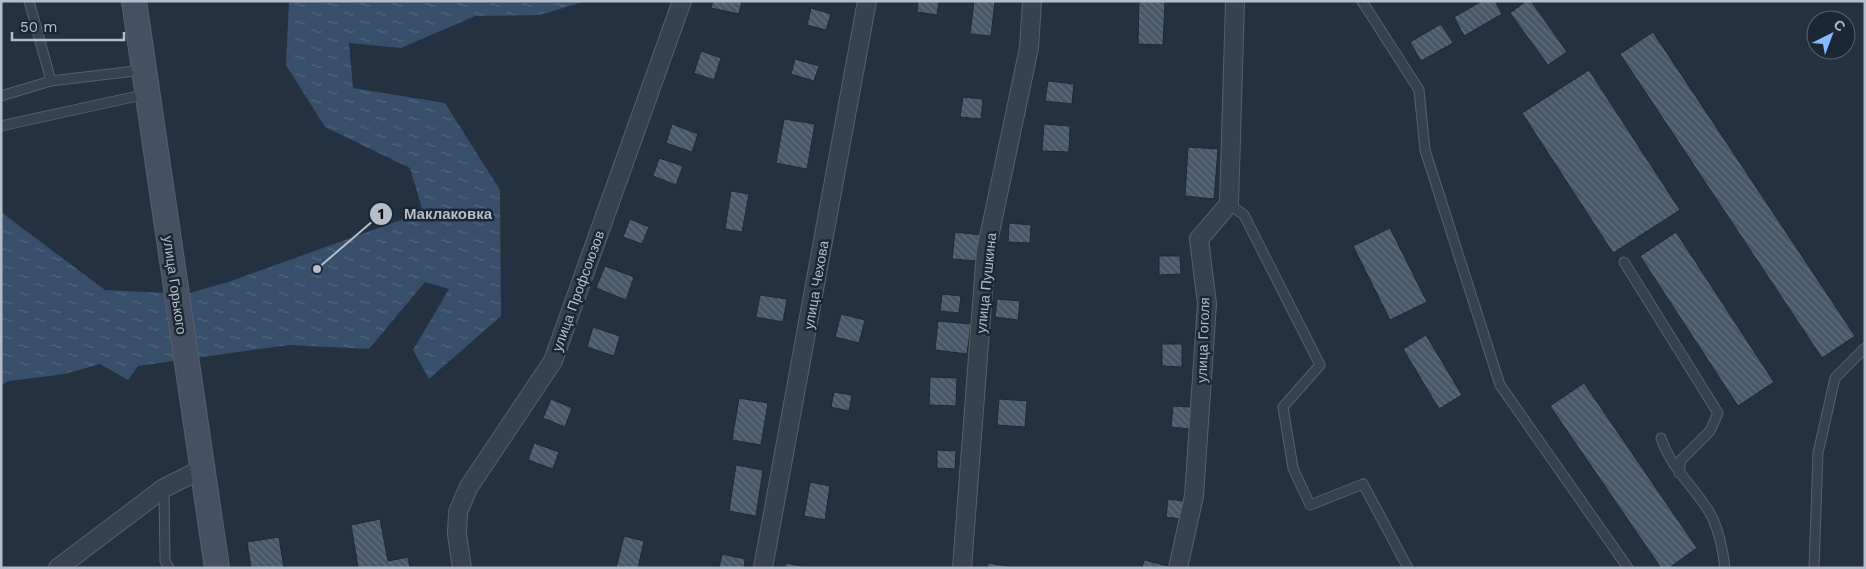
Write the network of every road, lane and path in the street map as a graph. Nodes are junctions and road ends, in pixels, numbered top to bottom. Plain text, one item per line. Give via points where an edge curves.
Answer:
1 (29, 1) edge
2 (134, 1) edge
3 (682, 1) edge
4 (867, 1) edge
5 (1032, 1) edge
6 (1235, 1) edge
7 (1362, 1) edge
8 (144, 70) junction
9 (52, 81) junction
10 (1, 96) edge
11 (148, 104) junction
12 (1, 126) edge
13 (1229, 204) junction
14 (1624, 262) dead end
15 (1865, 348) edge
16 (1661, 438) dead end
17 (202, 469) junction
18 (1679, 473) junction
19 (164, 488) junction
20 (58, 568) edge
21 (168, 568) edge
22 (217, 568) edge
23 (462, 568) edge
24 (762, 568) edge
25 (962, 568) edge
26 (1178, 568) edge
27 (1408, 568) edge
28 (1628, 568) edge
29 (1725, 568) edge
30 (1814, 568) edge

1 - 9 lane
2 - 8 street, улица Горького
3 - 23 street, улица Профсоюзов via 552,361 468,488 458,512 457,534
4 - 24 street, улица Чехова
5 - 25 street, улица Пушкина via 1030,48 986,251
6 - 13 street
7 - 28 lane via 1419,90 1425,150 1500,385
8 - 9 lane
8 - 11 street, улица Горького
9 - 10 lane
11 - 12 lane
11 - 17 street, улица Горького
13 - 26 street, улица Гоголя via 1199,239 1207,304 1194,496
13 - 27 lane via 1244,216 1320,365 1283,407 1294,468 1310,505 1363,484
14 - 18 lane via 1718,413 1710,431 1681,460
15 - 30 lane via 1835,378 1818,452
16 - 18 lane via 1668,458
17 - 19 street
17 - 22 street, улица Горького
18 - 29 lane via 1712,518 1723,549
19 - 20 street
19 - 21 lane via 165,561

